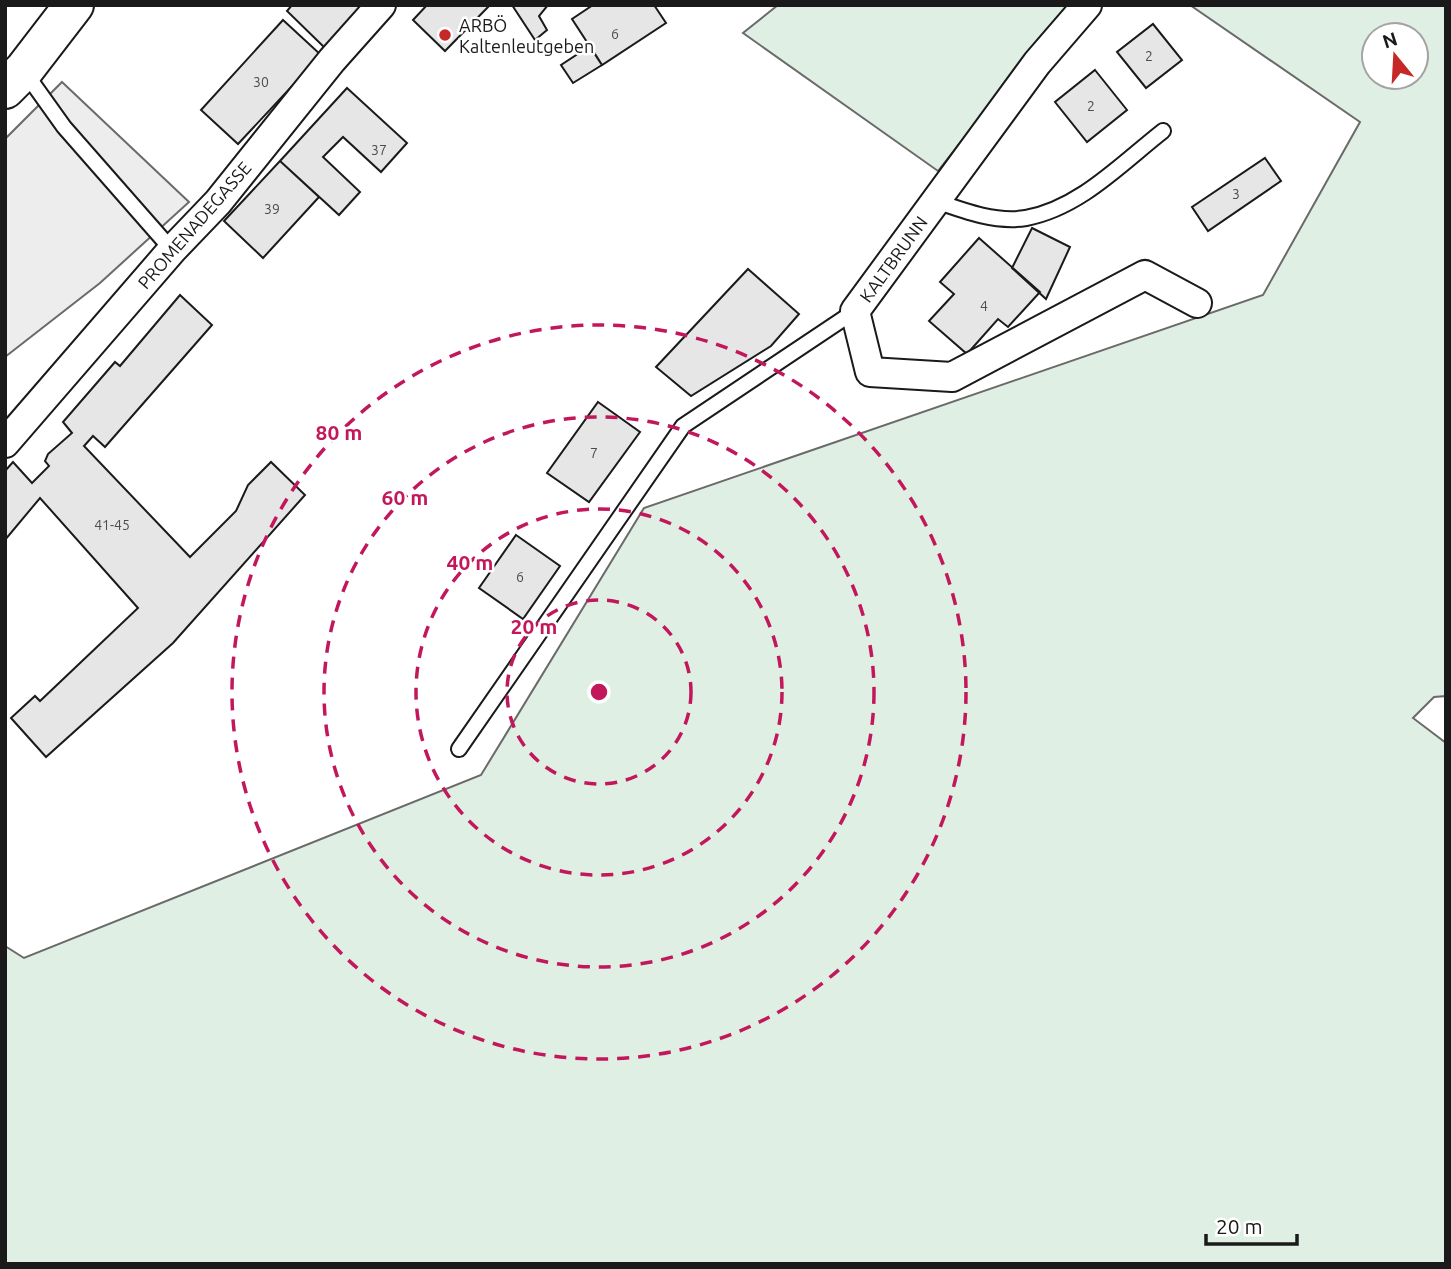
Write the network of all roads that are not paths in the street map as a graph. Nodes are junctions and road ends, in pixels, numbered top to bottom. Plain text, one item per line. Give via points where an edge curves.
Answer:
1 (74, 5) edge
2 (381, 5) edge
3 (1087, 5) edge
4 (14, 80) edge
5 (1163, 131) dead end
6 (936, 201) junction
7 (172, 250) junction
8 (1197, 303) dead end
9 (855, 311) junction
10 (5, 443) edge
11 (459, 749) dead end

1 - 4 main road
2 - 7 street, PROMENADEGASSE via 218,202
3 - 6 street, KALTBRUNN via 1037,63
4 - 7 lane via 64,127
5 - 6 lane via 1100,182 1048,212 1024,218 996,217
6 - 9 street, KALTBRUNN
7 - 10 street, PROMENADEGASSE
8 - 9 street, KALTBRUNN via 1145,275 951,377 870,372
9 - 11 lane via 683,426

